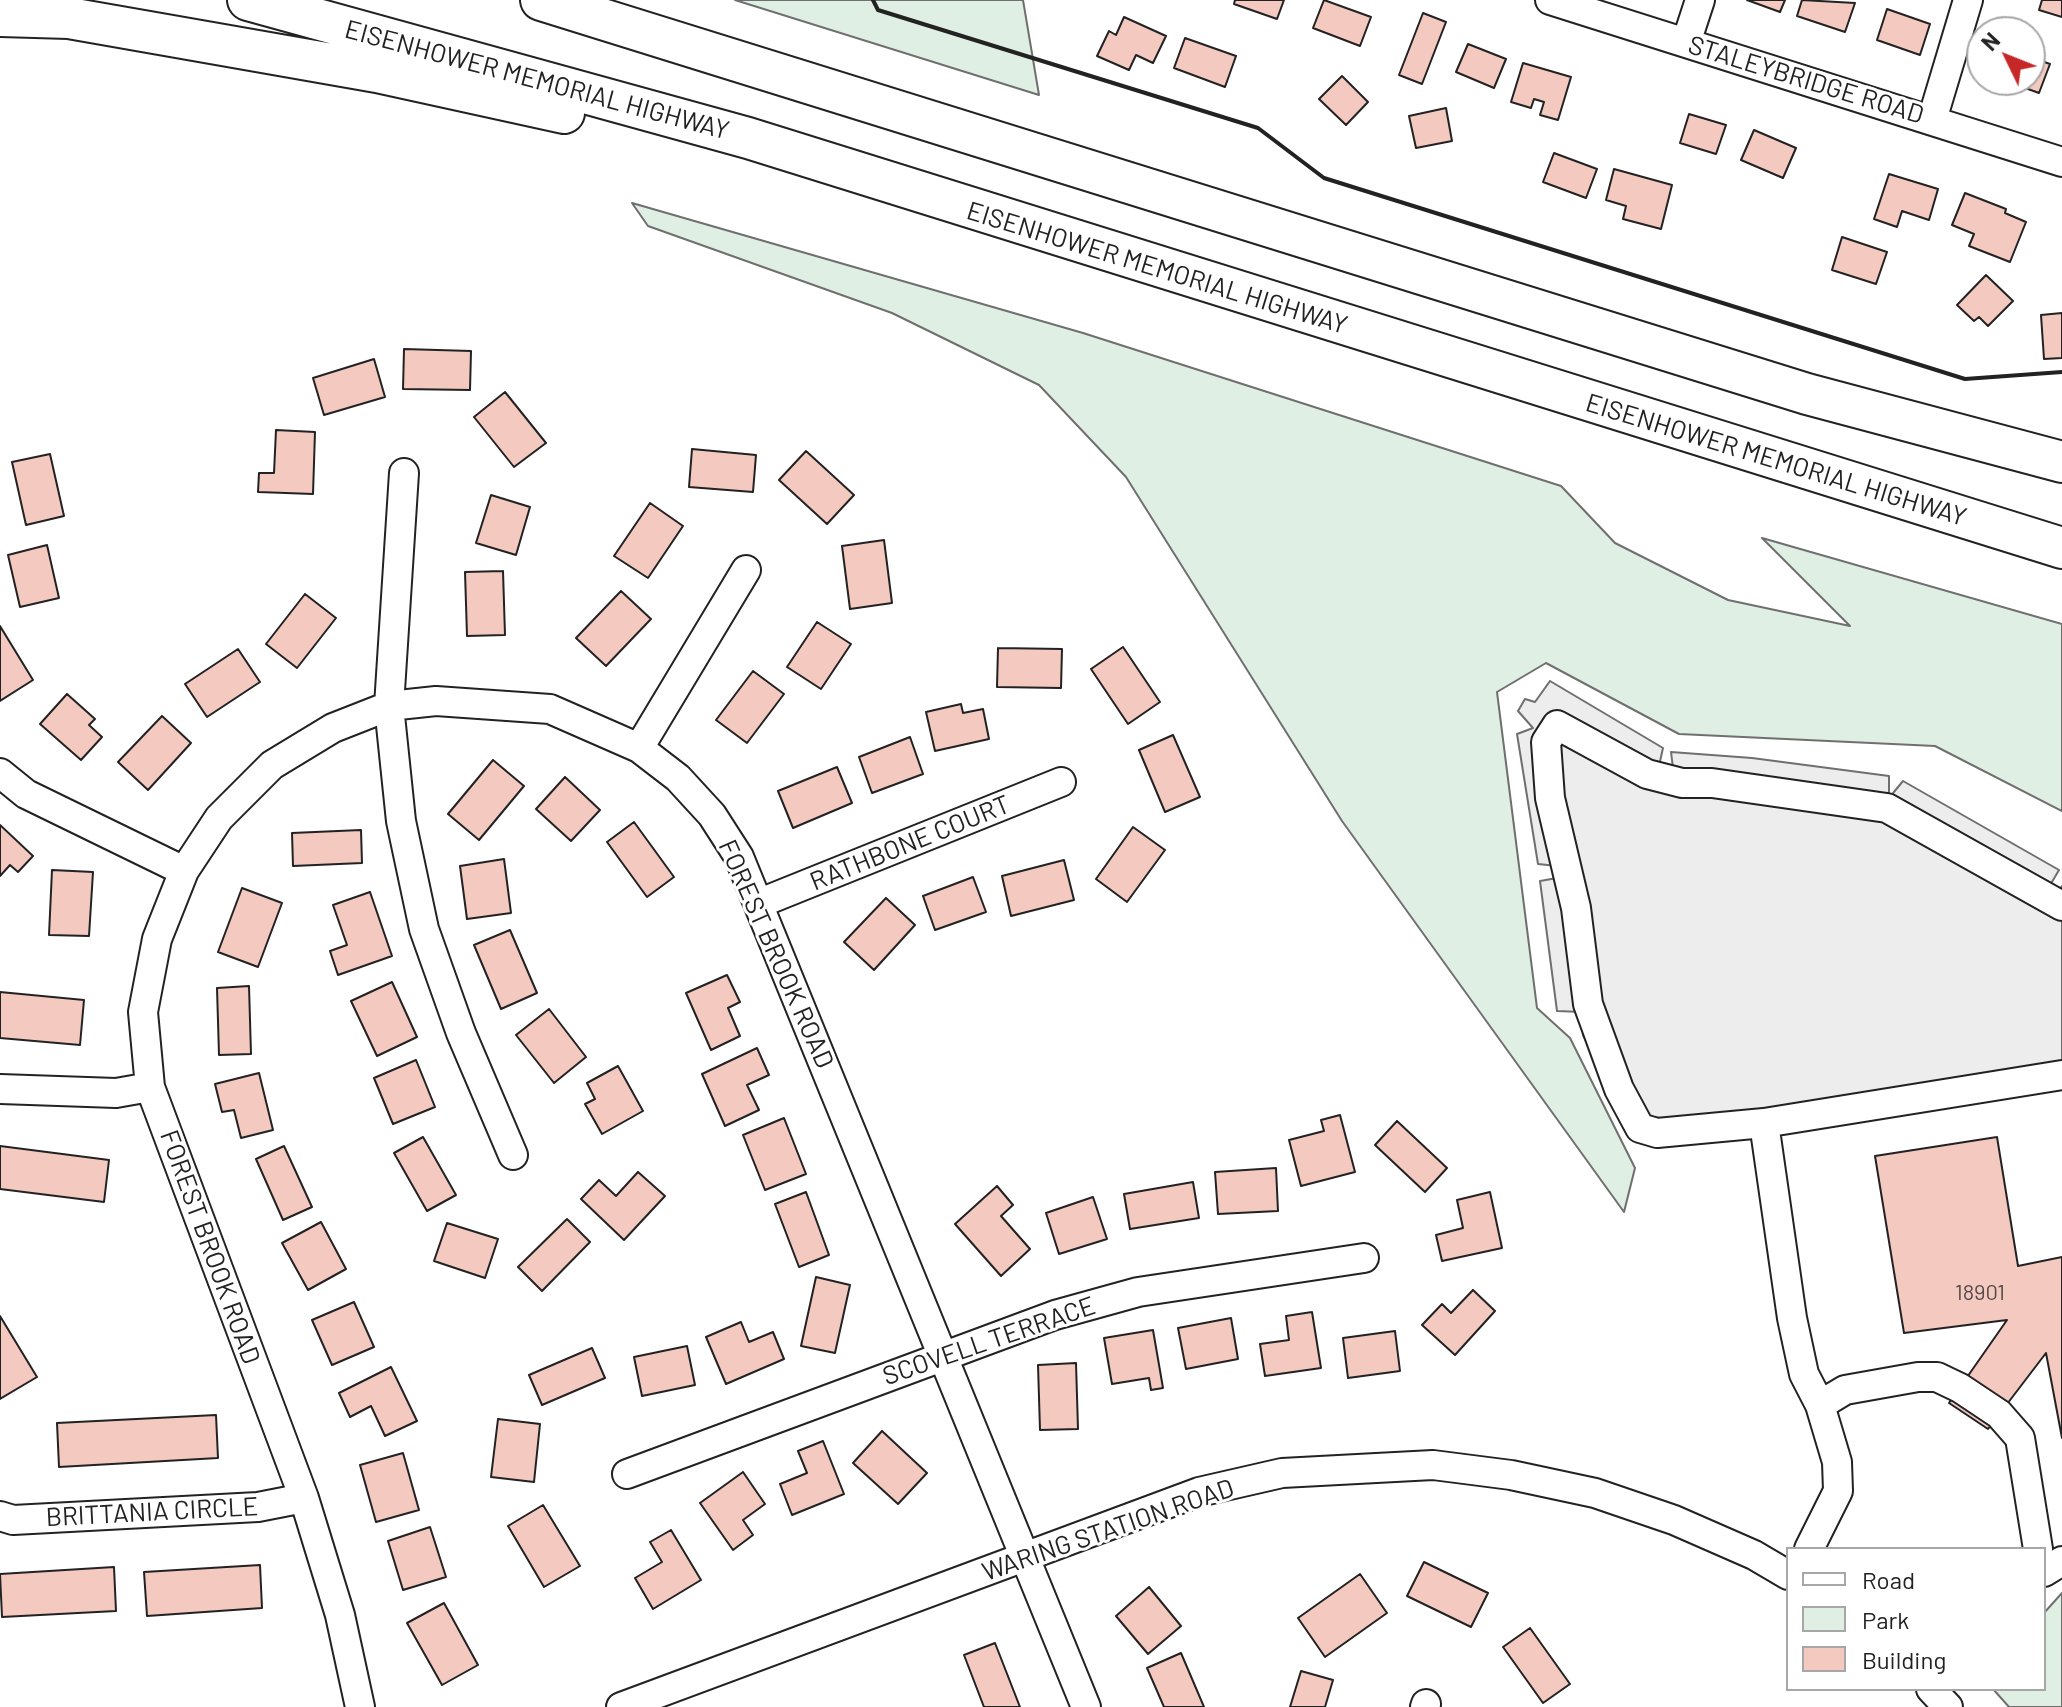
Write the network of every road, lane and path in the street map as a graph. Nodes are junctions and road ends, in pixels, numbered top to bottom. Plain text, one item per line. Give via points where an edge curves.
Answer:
1 (248, 0) edge
2 (541, 0) edge
3 (1550, 0) edge
4 (1700, 0) edge
5 (1968, 0) edge
6 (0, 16) edge
7 (1686, 43) junction
8 (1932, 120) junction
9 (2062, 162) edge
10 (888, 184) junction
11 (2062, 462) edge
12 (404, 473) dead end
13 (2062, 548) edge
14 (746, 570) dead end
15 (389, 706) junction
16 (639, 748) junction
17 (0, 773) edge
18 (1061, 782) dead end
19 (184, 871) junction
20 (760, 903) junction
21 (2062, 906) edge
22 (2062, 1075) edge
23 (150, 1087) junction
24 (0, 1089) edge
25 (1764, 1123) junction
26 (513, 1155) dead end
27 (1364, 1258) dead end
28 (945, 1355) junction
29 (1820, 1405) junction
30 (627, 1474) dead end
31 (304, 1498) junction
32 (0, 1516) edge
33 (1810, 1547) edge
34 (2038, 1547) edge
35 (1025, 1556) junction
36 (1786, 1574) edge
37 (1933, 1691) edge
38 (360, 1707) edge
39 (621, 1707) edge
40 (1086, 1707) edge
41 (1948, 1707) edge

1 - 10 highway, EISENHOWER MEMORIAL HIGHWAY via 748,138
2 - 11 highway via 1807,394
3 - 7 street, STALEYBRIDGE ROAD
4 - 7 street
5 - 8 street
6 - 10 highway via 69,18 377,72
7 - 8 street, STALEYBRIDGE ROAD
8 - 9 street, STALEYBRIDGE ROAD
10 - 13 highway, EISENHOWER MEMORIAL HIGHWAY
12 - 15 street
14 - 16 street
15 - 16 street, FOREST BROOK ROAD via 436,701 550,709
15 - 19 street, FOREST BROOK ROAD via 333,728 272,765 219,818
15 - 26 street via 401,821 424,929
16 - 20 street, FOREST BROOK ROAD via 678,778 712,815
17 - 19 street via 26,794
18 - 20 street, RATHBONE COURT
19 - 23 street, FOREST BROOK ROAD via 157,939 143,1012
20 - 28 street, FOREST BROOK ROAD
21 - 25 street via 1887,808 1682,783 1647,774 1557,725 1546,742 1550,798 1576,908 1588,1004 1619,1089 1640,1128 1657,1133
22 - 25 street
23 - 24 street via 116,1093
23 - 31 street, FOREST BROOK ROAD
25 - 29 street via 1792,1318 1804,1374
27 - 28 street, SCOVELL TERRACE via 1138,1292
28 - 30 street, SCOVELL TERRACE
28 - 35 street, FOREST BROOK ROAD
29 - 33 street via 1837,1462 1838,1491
29 - 34 street via 1845,1390 1918,1377 1937,1377 1960,1388 1999,1414 2020,1438
31 - 32 street, BRITTANIA CIRCLE via 258,1507 13,1520
31 - 38 street, FOREST BROOK ROAD via 340,1615
35 - 36 street, WARING STATION ROAD via 1212,1489 1282,1473 1433,1465 1595,1493 1674,1520
35 - 39 street, WARING STATION ROAD
35 - 40 street, FOREST BROOK ROAD
37 - 41 street

